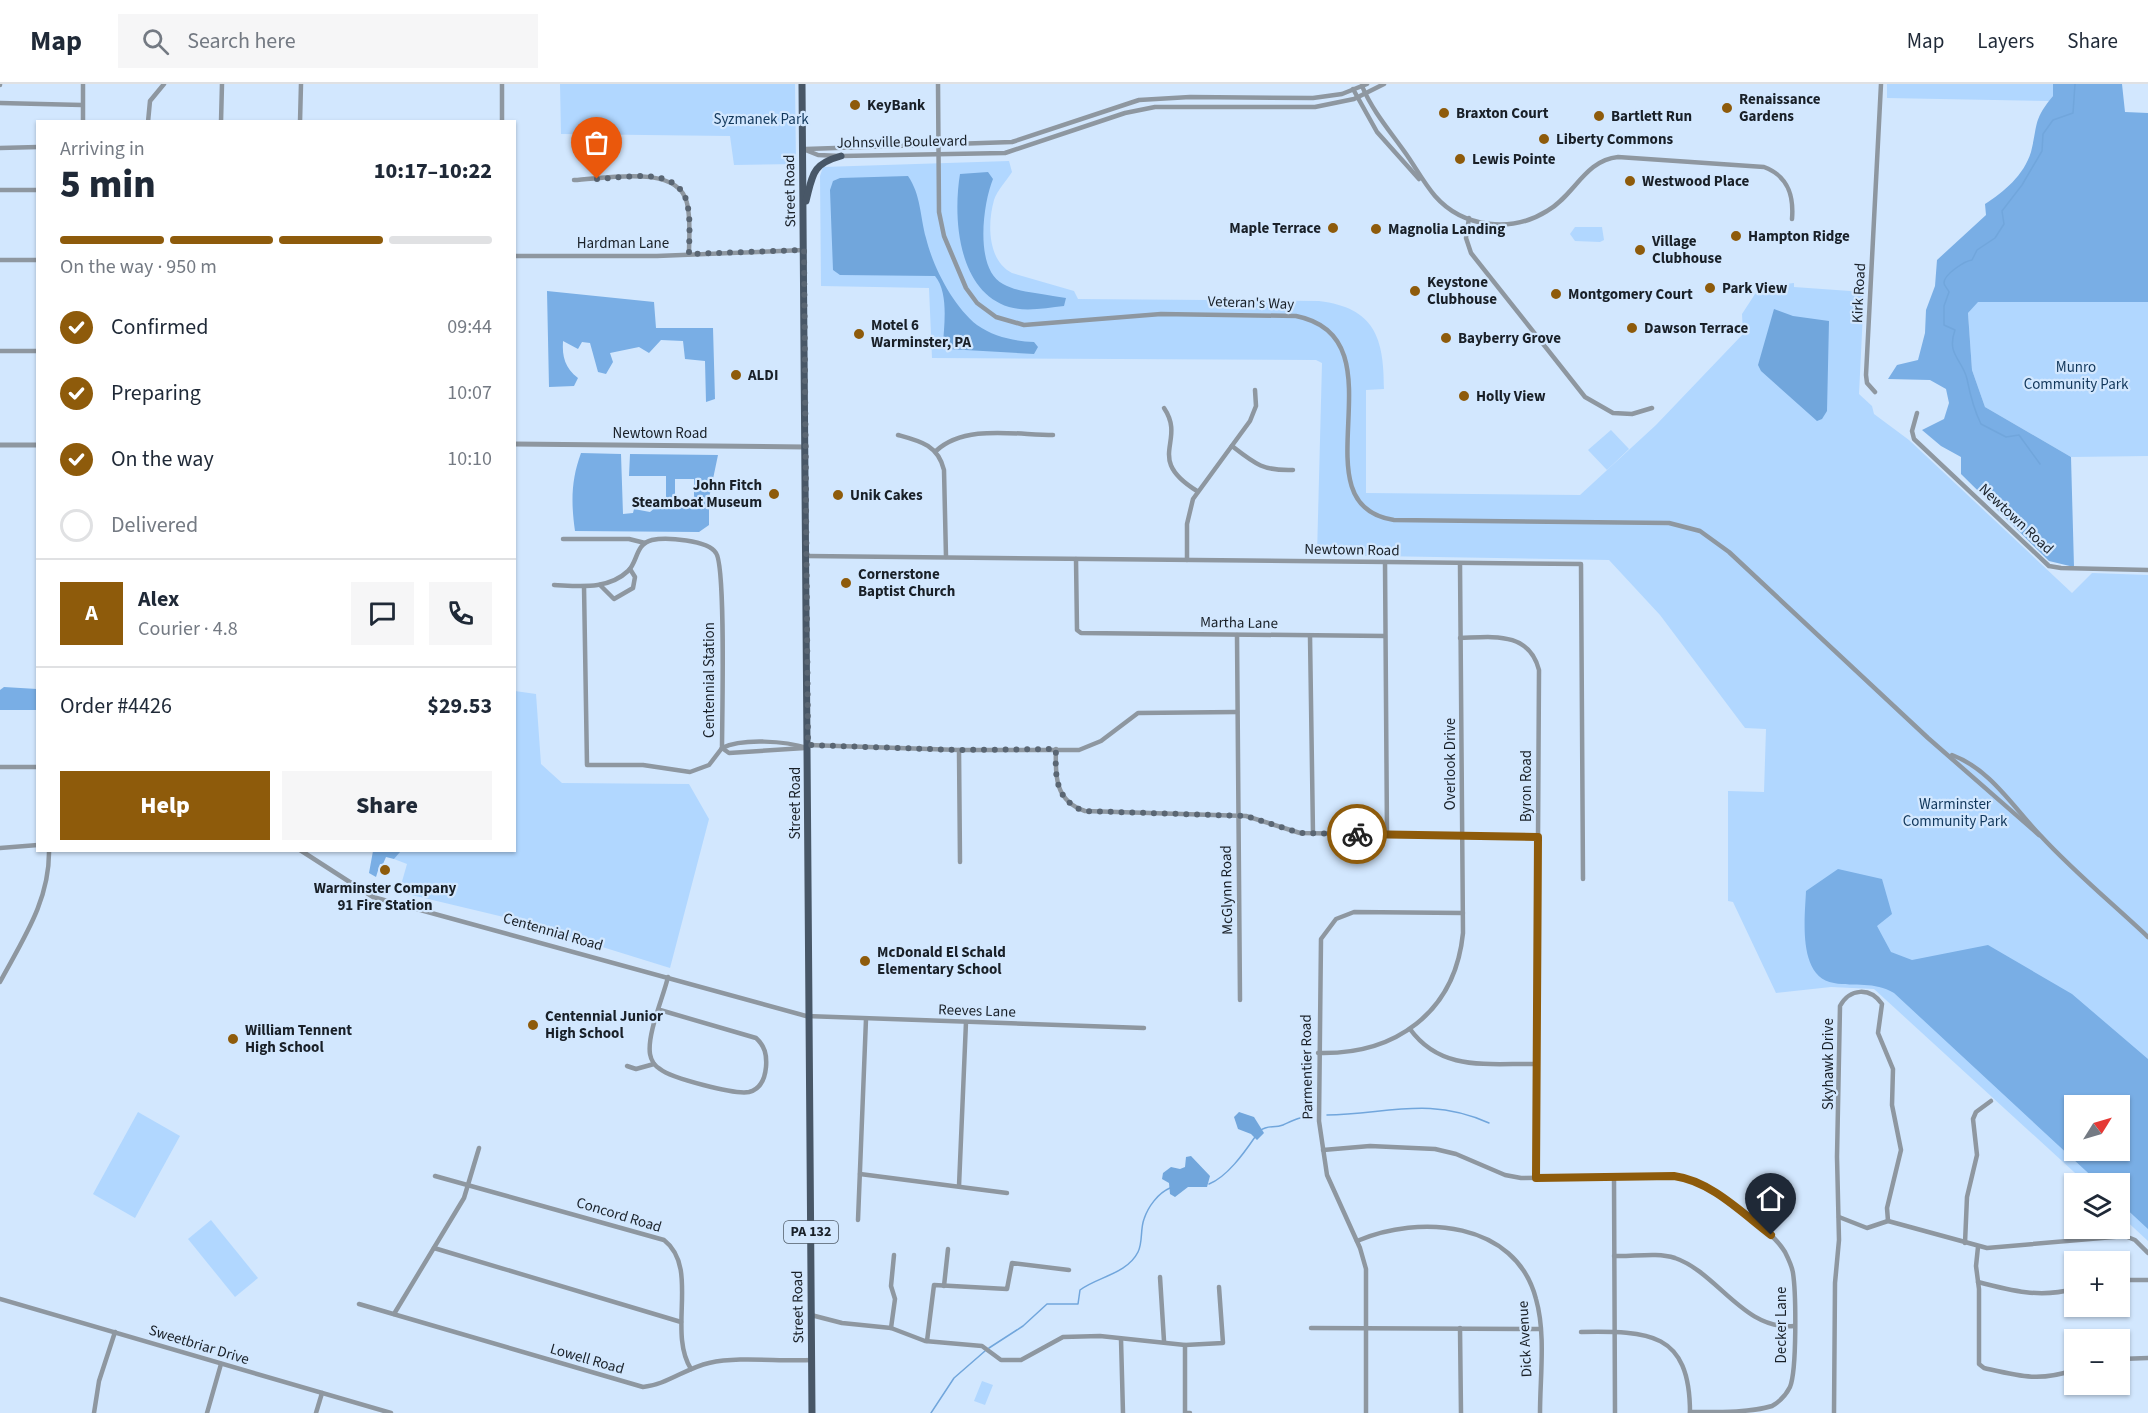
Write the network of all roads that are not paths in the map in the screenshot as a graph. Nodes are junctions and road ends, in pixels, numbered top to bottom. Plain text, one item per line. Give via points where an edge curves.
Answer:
1 (83, 84) edge
2 (164, 84) edge
3 (222, 84) edge
4 (301, 84) edge
5 (502, 84) edge
6 (802, 84) edge
7 (938, 84) edge
8 (1384, 84) edge
9 (1881, 84) edge
10 (1365, 85) edge
11 (1353, 89) junction
12 (1365, 94) junction
13 (1357, 97) junction
14 (0, 103) edge
15 (82, 105) junction
16 (83, 120) edge
17 (148, 120) edge
18 (222, 120) edge
19 (300, 120) edge
20 (502, 120) edge
21 (939, 143) junction
22 (36, 147) edge
23 (0, 148) edge
24 (803, 149) junction
25 (939, 154) junction
26 (841, 156) junction
27 (573, 180) dead end
28 (1426, 184) junction
29 (0, 190) edge
30 (36, 190) edge
31 (804, 212) junction
32 (1469, 219) junction
33 (1792, 219) dead end
34 (804, 250) junction
35 (689, 254) junction
36 (516, 256) edge
37 (0, 260) edge
38 (36, 260) edge
39 (0, 351) edge
40 (36, 351) edge
41 (1255, 390) dead end
42 (1875, 392) dead end
43 (1164, 408) dead end
44 (1652, 408) dead end
45 (1917, 413) dead end
46 (898, 435) dead end
47 (1053, 435) dead end
48 (516, 444) edge
49 (0, 445) edge
50 (36, 445) edge
51 (1232, 446) junction
52 (806, 447) junction
53 (936, 451) junction
54 (1293, 470) dead end
55 (1197, 492) junction
56 (563, 539) dead end
57 (645, 543) junction
58 (807, 556) junction
59 (946, 557) junction
60 (1076, 559) junction
61 (1187, 560) junction
62 (1385, 562) junction
63 (1460, 564) junction
64 (630, 569) junction
65 (2148, 570) edge
66 (554, 585) dead end
67 (600, 585) junction
68 (584, 586) junction
69 (1237, 635) junction
70 (1310, 636) junction
71 (1385, 636) junction
72 (1460, 638) junction
73 (1237, 712) junction
74 (808, 746) junction
75 (722, 748) junction
76 (1056, 749) junction
77 (959, 750) junction
78 (36, 767) edge
79 (0, 768) edge
80 (1239, 815) junction
81 (1313, 834) junction
82 (1387, 835) junction
83 (1463, 837) junction
84 (1538, 837) junction
85 (36, 845) edge
86 (0, 848) edge
87 (49, 852) edge
88 (303, 852) edge
89 (960, 862) dead end
90 (1583, 879) dead end
91 (1463, 913) junction
92 (2148, 937) edge
93 (668, 977) junction
94 (0, 982) edge
95 (1240, 1000) dead end
96 (660, 1010) junction
97 (810, 1016) junction
98 (866, 1019) junction
99 (966, 1022) junction
100 (1144, 1028) dead end
101 (1410, 1029) junction
102 (1318, 1053) junction
103 (654, 1064) junction
104 (1536, 1064) junction
105 (627, 1066) dead end
106 (1991, 1101) dead end
107 (479, 1148) dead end
108 (1323, 1150) junction
109 (860, 1174) junction
110 (435, 1176) dead end
111 (1614, 1177) junction
112 (1536, 1178) junction
113 (468, 1185) junction
114 (1783, 1185) dead end
115 (959, 1186) junction
116 (1007, 1192) dead end
117 (1839, 1217) junction
118 (858, 1220) dead end
119 (1888, 1220) junction
120 (1754, 1222) junction
121 (1357, 1241) junction
122 (1965, 1243) junction
123 (1978, 1247) junction
124 (435, 1248) junction
125 (948, 1249) dead end
126 (2148, 1253) edge
127 (894, 1255) dead end
128 (1614, 1256) junction
129 (1069, 1270) dead end
130 (1160, 1277) dead end
131 (2130, 1280) edge
132 (2148, 1280) edge
133 (1978, 1282) junction
134 (944, 1286) junction
135 (1220, 1287) dead end
136 (2064, 1292) edge
137 (0, 1299) edge
138 (359, 1304) dead end
139 (394, 1314) junction
140 (811, 1315) junction
141 (681, 1322) junction
142 (1794, 1326) junction
143 (1311, 1328) dead end
144 (1460, 1328) junction
145 (891, 1329) junction
146 (1366, 1329) junction
147 (1540, 1329) junction
148 (1614, 1331) junction
149 (114, 1332) junction
150 (1581, 1332) dead end
151 (1121, 1339) junction
152 (927, 1341) junction
153 (1164, 1341) junction
154 (1185, 1345) junction
155 (2148, 1358) edge
156 (2130, 1359) edge
157 (812, 1360) junction
158 (221, 1364) junction
159 (691, 1369) junction
160 (2064, 1373) edge
161 (322, 1393) junction
162 (1690, 1412) edge
163 (94, 1413) edge
164 (207, 1413) edge
165 (316, 1413) edge
166 (391, 1413) edge
167 (812, 1413) edge
168 (1124, 1413) edge
169 (1190, 1413) edge
170 (1366, 1413) edge
171 (1461, 1413) edge
172 (1540, 1413) edge
173 (1615, 1413) edge
174 (1834, 1413) edge

1 - 15 street
2 - 17 street via 150,101
3 - 18 street
4 - 19 street
5 - 20 street
6 - 24 main road, Street Road / PA 132
7 - 21 street, Veteran's Way
8 - 12 street, Johnsville Boulevard
9 - 42 street, Kirk Road via 1866,375
10 - 11 street, Johnsville Boulevard
10 - 12 street
11 - 13 street
11 - 21 street, Johnsville Boulevard via 1305,98 1149,99 1012,142
12 - 13 street, Johnsville Boulevard
12 - 28 street
13 - 25 street, Johnsville Boulevard via 1315,106 1155,107 1125,113 1014,151
13 - 28 street via 1387,145
14 - 15 street
15 - 16 street
21 - 24 street, Johnsville Boulevard
21 - 25 street, Veteran's Way
22 - 23 street
24 - 26 street, Johnsville Boulevard via 818,155
24 - 31 main road, Street Road / PA 132
25 - 26 street, Johnsville Boulevard
25 - 92 street, Veteran's Way via 939,212 944,236 968,291 996,317 1032,325 1161,314 1296,316 1312,321 1341,347 1348,368 1348,479 1358,501 1373,514 1394,520 1678,524 1700,531 1736,558 1949,754 1977,768 2021,810 2039,835
26 - 31 main road via 825,160 816,168
27 - 35 street via 652,176 672,182 688,205
28 - 32 street via 1446,206
29 - 30 street
31 - 34 main road, Street Road / PA 132
32 - 33 street via 1496,225 1530,220 1562,200 1596,164 1618,157 1768,168 1787,185
32 - 44 street via 1466,238 1471,253 1585,397 1613,413 1632,414
34 - 35 street, Hardman Lane
34 - 52 main road, Street Road / PA 132
35 - 36 street, Hardman Lane
37 - 38 street
39 - 40 street
41 - 51 street via 1254,415
43 - 55 street via 1170,422 1168,464 1178,478
45 - 65 street, Newtown Road via 1914,439 2049,566
46 - 53 street via 921,441
47 - 53 street via 963,435
48 - 52 street, Newtown Road
49 - 50 street
51 - 54 street via 1258,466
51 - 55 street
52 - 58 main road, Street Road / PA 132
53 - 59 street via 944,470
55 - 61 street via 1187,524
56 - 57 street via 629,539
57 - 64 street via 639,547
57 - 75 street, Centennial Station via 700,542 717,554 722,585
58 - 59 street, Newtown Road
58 - 74 main road, Street Road / PA 132
59 - 60 street, Newtown Road
60 - 61 street, Newtown Road
60 - 69 street, Martha Lane via 1077,630 1081,633
61 - 62 street, Newtown Road
62 - 63 street, Newtown Road
62 - 71 street
63 - 72 street, Overlook Drive
63 - 90 street, Newtown Road via 1581,564
64 - 67 street
64 - 67 street via 635,577 633,588 624,596 614,599
66 - 68 street
67 - 68 street
68 - 75 street, Centennial Station via 586,765 644,765 690,772 709,765
69 - 70 street, Martha Lane
69 - 73 street, McGlynn Road
70 - 71 street, Martha Lane
70 - 81 street
71 - 82 street
72 - 83 street, Overlook Drive
72 - 84 street, Byron Road via 1514,639 1529,649 1536,660
73 - 76 street via 1144,711 1095,745 1079,750
73 - 80 street, McGlynn Road
74 - 75 street via 732,743
74 - 75 street via 729,753
74 - 77 street
74 - 97 main road, Street Road / PA 132
76 - 77 street
76 - 80 street via 1060,792 1069,803 1084,811
77 - 89 street
78 - 79 street
80 - 81 street via 1293,832
80 - 95 street, McGlynn Road
81 - 82 street
82 - 83 street
83 - 84 street
83 - 91 street, Overlook Drive
84 - 104 street, Byron Road
85 - 86 street
87 - 94 street via 48,880 40,907
88 - 93 street, Centennial Road via 373,897
91 - 101 street, Overlook Drive via 1462,945 1453,976 1437,1003
91 - 102 street, Parmentier Road via 1361,911 1336,919 1324,933 1320,947
93 - 96 street
93 - 97 street, Centennial Road
96 - 103 street via 650,1048
96 - 103 street via 756,1038 766,1055 766,1068 764,1080 756,1089 741,1093 666,1073
97 - 98 street, Reeves Lane
97 - 140 main road, Street Road / PA 132
98 - 99 street, Reeves Lane
98 - 109 street
99 - 100 street, Reeves Lane
99 - 115 street
101 - 102 street, Overlook Drive via 1363,1050
101 - 104 street via 1430,1051 1449,1060
102 - 108 street, Parmentier Road via 1317,1105
103 - 105 street via 636,1069
104 - 112 street, Byron Road
106 - 122 street via 1973,1119 1977,1155 1967,1197
107 - 113 street
108 - 112 street, Decker Lane via 1370,1146 1435,1149 1506,1175
108 - 121 street, Parmentier Road via 1331,1184
109 - 115 street
109 - 118 street
110 - 113 street, Concord Road
111 - 112 street, Decker Lane
111 - 120 street, Decker Lane via 1691,1179
111 - 128 street
113 - 124 street via 465,1198
113 - 141 street, Concord Road via 664,1240 681,1267
114 - 120 street
115 - 116 street
117 - 119 street via 1867,1228
117 - 119 street, Skyhawk Drive via 1840,1006 1847,996 1862,991 1882,1004 1879,1037 1893,1069 1892,1105 1901,1150
117 - 174 street, Skyhawk Drive
119 - 122 street
120 - 142 street, Decker Lane via 1776,1240 1790,1264
121 - 146 street, Parmentier Road via 1366,1269
121 - 147 street, Dick Avenue via 1390,1230 1449,1228 1484,1236 1511,1255 1526,1273 1536,1296
122 - 123 street
123 - 126 street via 2121,1235 2135,1240
123 - 133 street
124 - 139 street
124 - 141 street
125 - 134 street
127 - 145 street
128 - 142 street via 1675,1258 1761,1320 1777,1326
128 - 148 street
129 - 134 street via 1012,1263 1007,1289
130 - 153 street
131 - 132 street
133 - 136 street via 2024,1294
133 - 160 street via 1979,1364 2025,1378
134 - 152 street via 934,1285
135 - 154 street via 1223,1343
137 - 149 street, Sweetbriar Drive
138 - 139 street, Lowell Road
139 - 159 street, Lowell Road via 643,1387
140 - 145 street
140 - 157 main road, Street Road / PA 132
141 - 159 street, Concord Road via 682,1344
142 - 162 street, Decker Lane via 1792,1380 1778,1402 1755,1412
143 - 146 street
144 - 146 street
144 - 147 street
144 - 171 street
145 - 152 street
146 - 170 street, Parmentier Road
147 - 172 street, Dick Avenue
148 - 150 street
148 - 162 street via 1647,1335 1675,1353 1687,1376
148 - 173 street
149 - 158 street, Sweetbriar Drive
149 - 163 street
151 - 152 street via 1100,1335 1063,1337 1022,1360 1002,1360 982,1346
151 - 153 street
151 - 168 street
153 - 154 street
154 - 169 street via 1185,1413
155 - 156 street
157 - 159 street, Lowell Road via 722,1361
157 - 167 main road, Street Road / PA 132
158 - 161 street, Sweetbriar Drive
158 - 164 street
161 - 165 street
161 - 166 street, Sweetbriar Drive

